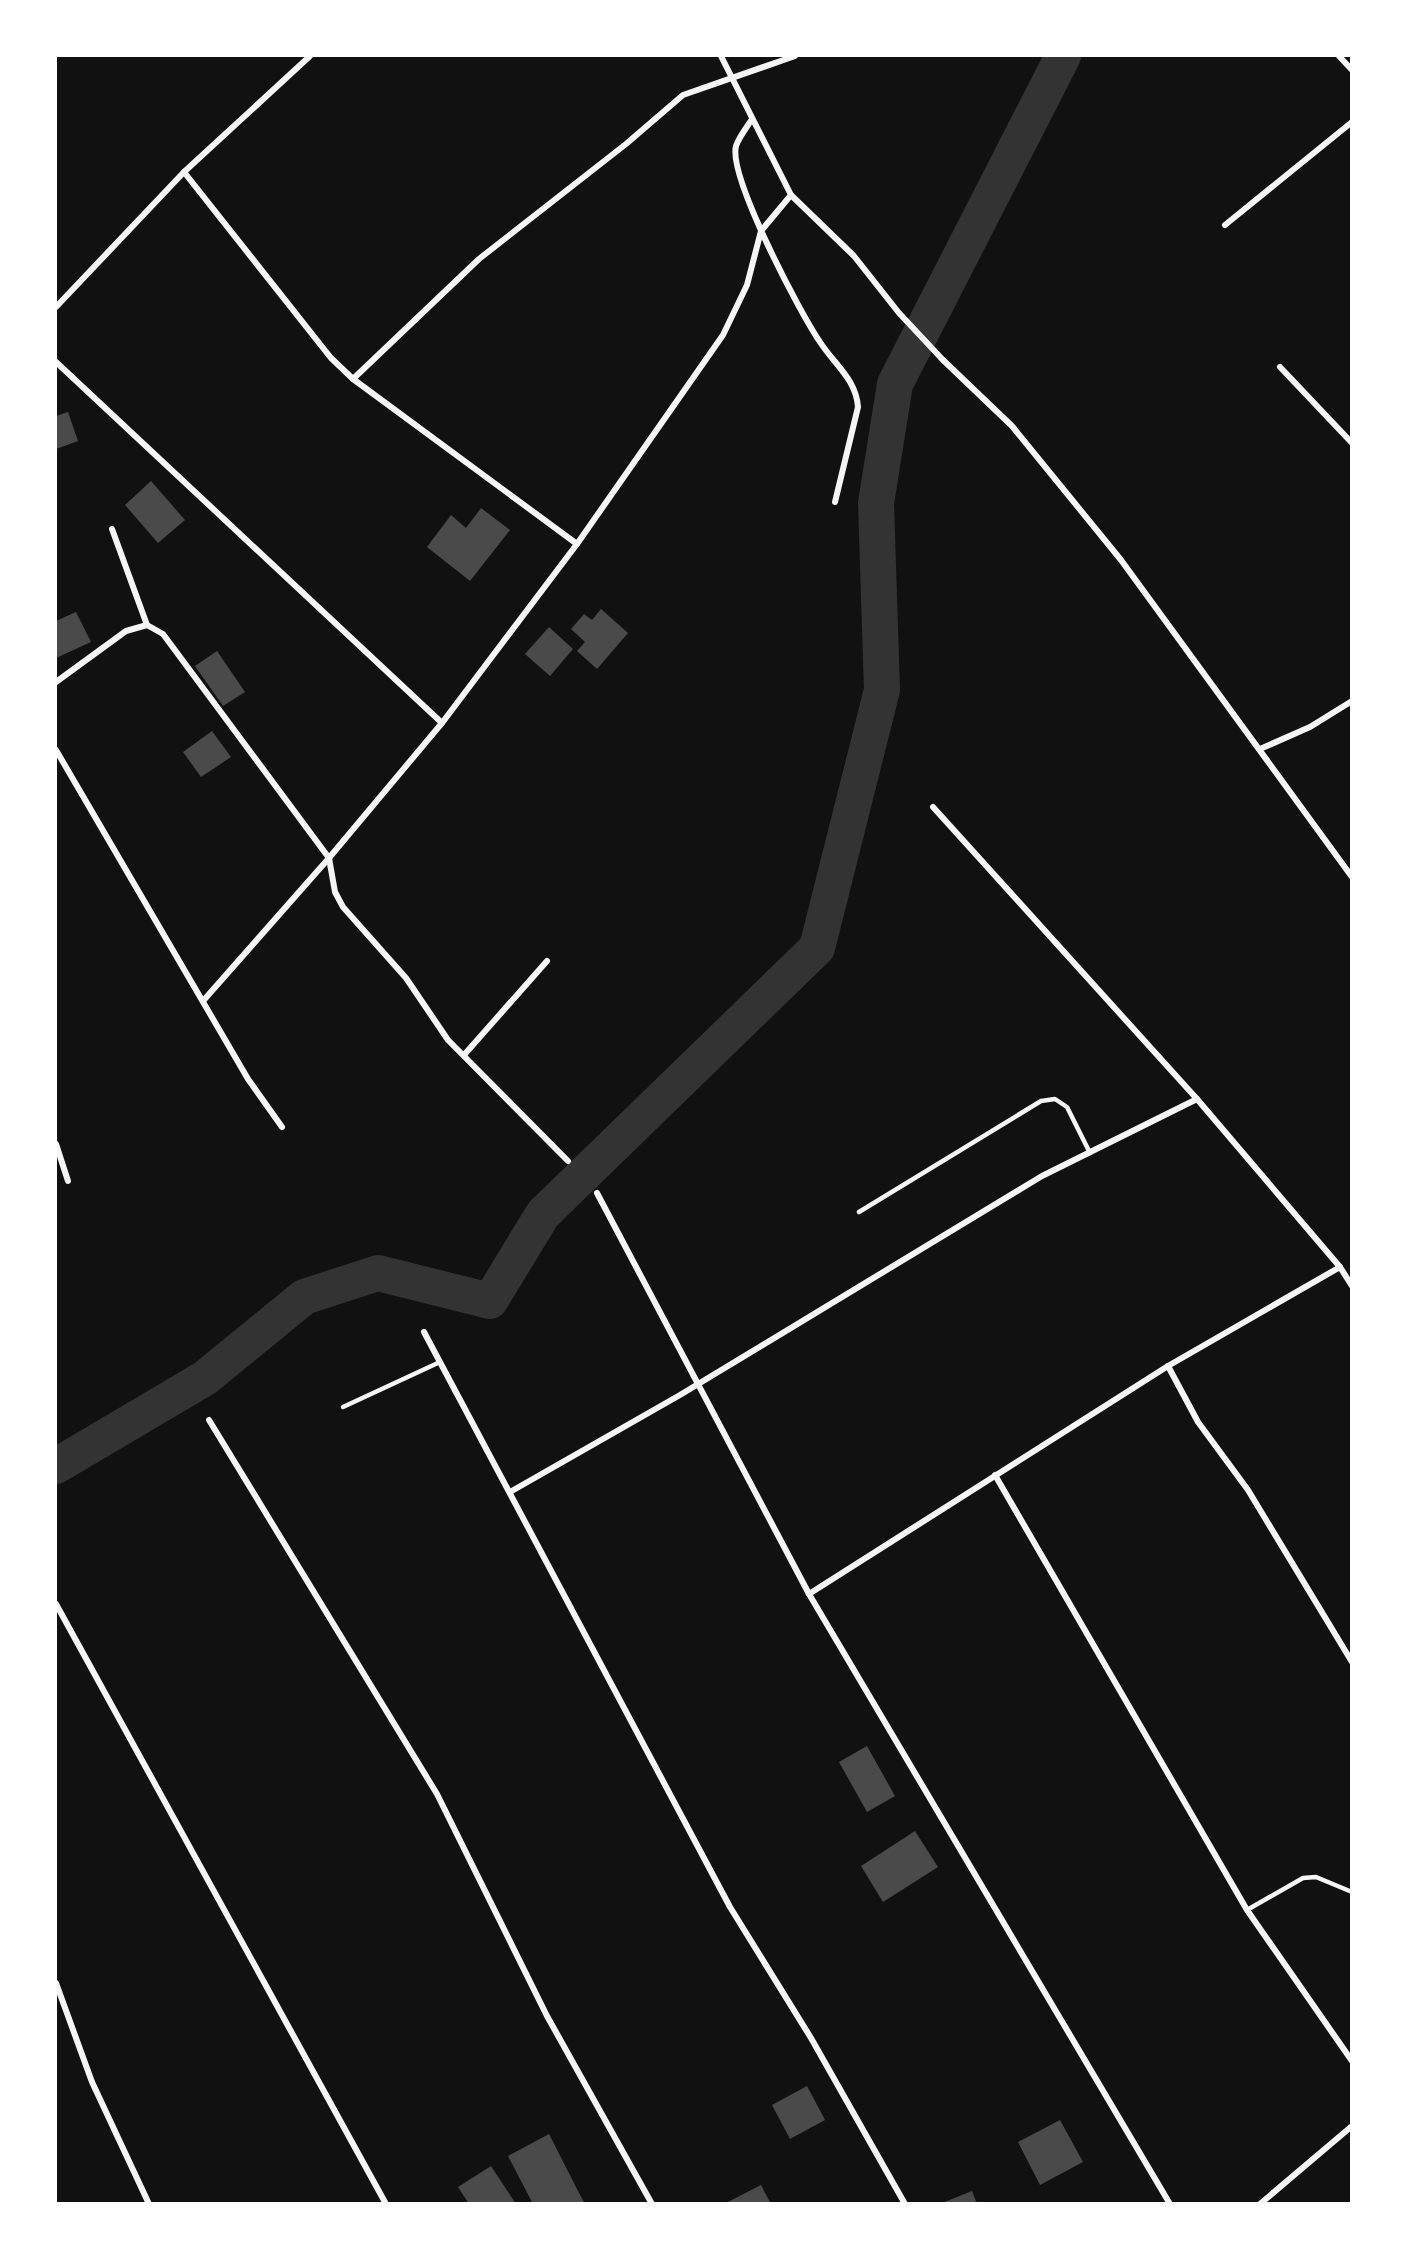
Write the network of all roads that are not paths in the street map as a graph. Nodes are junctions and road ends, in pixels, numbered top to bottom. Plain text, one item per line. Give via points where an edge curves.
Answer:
1 (310, 56) edge
2 (721, 56) edge
3 (795, 56) edge
4 (1339, 56) edge
5 (1352, 70) edge
6 (730, 77) junction
7 (752, 119) junction
8 (1352, 122) edge
9 (184, 172) junction
10 (791, 195) junction
11 (1225, 225) dead end
12 (761, 231) junction
13 (56, 307) edge
14 (56, 362) edge
15 (1280, 367) dead end
16 (353, 379) junction
17 (1352, 443) edge
18 (835, 502) dead end
19 (112, 529) dead end
20 (577, 544) junction
21 (147, 625) junction
22 (56, 682) edge
23 (1352, 701) edge
24 (442, 723) junction
25 (1260, 749) junction
26 (56, 750) edge
27 (933, 807) dead end
28 (329, 858) junction
29 (1352, 877) edge
30 (547, 961) dead end
31 (203, 1001) junction
32 (464, 1056) junction
33 (1197, 1099) junction
34 (282, 1127) dead end
35 (56, 1144) edge
36 (1090, 1153) junction
37 (568, 1161) dead end
38 (68, 1181) dead end
39 (597, 1193) dead end
40 (860, 1212) dead end
41 (1340, 1267) junction
42 (1352, 1286) edge
43 (424, 1332) dead end
44 (440, 1362) junction
45 (1168, 1366) junction
46 (697, 1384) junction
47 (343, 1407) dead end
48 (209, 1420) dead end
49 (994, 1475) junction
50 (510, 1492) junction
51 (809, 1594) junction
52 (56, 1604) edge
53 (1352, 1662) edge
54 (1352, 1892) edge
55 (1247, 1910) junction
56 (56, 1983) edge
57 (1352, 2061) edge
58 (1352, 2126) edge
59 (1168, 2203) edge
60 (149, 2204) edge
61 (386, 2204) edge
62 (652, 2204) edge
63 (905, 2204) edge
64 (1260, 2204) edge

1 - 9 street
2 - 6 street
3 - 6 street
4 - 5 street
6 - 7 street
6 - 16 street via 683,95 480,259
7 - 10 street
7 - 12 street via 736,147 737,165
8 - 11 street
9 - 13 street
9 - 16 street via 307,332
10 - 12 street
10 - 25 street via 854,256 943,360 1012,426 1114,551
12 - 18 street via 820,342 857,392 858,407
12 - 20 street via 747,285 723,335
14 - 24 street
15 - 17 street
16 - 20 street
19 - 21 street
20 - 24 street
21 - 22 street via 126,631
21 - 28 street via 163,634
23 - 25 street via 1310,727
24 - 28 street
25 - 29 street
26 - 31 street
27 - 33 street
28 - 31 street
28 - 32 street via 335,892 343,907 406,978 432,1019
30 - 32 street
31 - 34 street via 248,1079
32 - 37 street
33 - 36 street
33 - 41 street
35 - 38 street
36 - 40 lane via 1067,1107 1055,1099 1041,1101
36 - 46 street via 1042,1176
39 - 46 street
41 - 42 street
41 - 45 street
43 - 44 street
44 - 47 lane
44 - 50 street
45 - 49 street
45 - 53 street via 1198,1422 1248,1490
46 - 50 street
46 - 51 street
48 - 62 street via 437,1794 547,2016
49 - 51 street
49 - 55 street
50 - 63 street via 730,1907 812,2038
51 - 59 street
52 - 61 street
54 - 55 lane via 1316,1877 1303,1878
55 - 57 street
56 - 60 street via 92,2082
58 - 64 street

